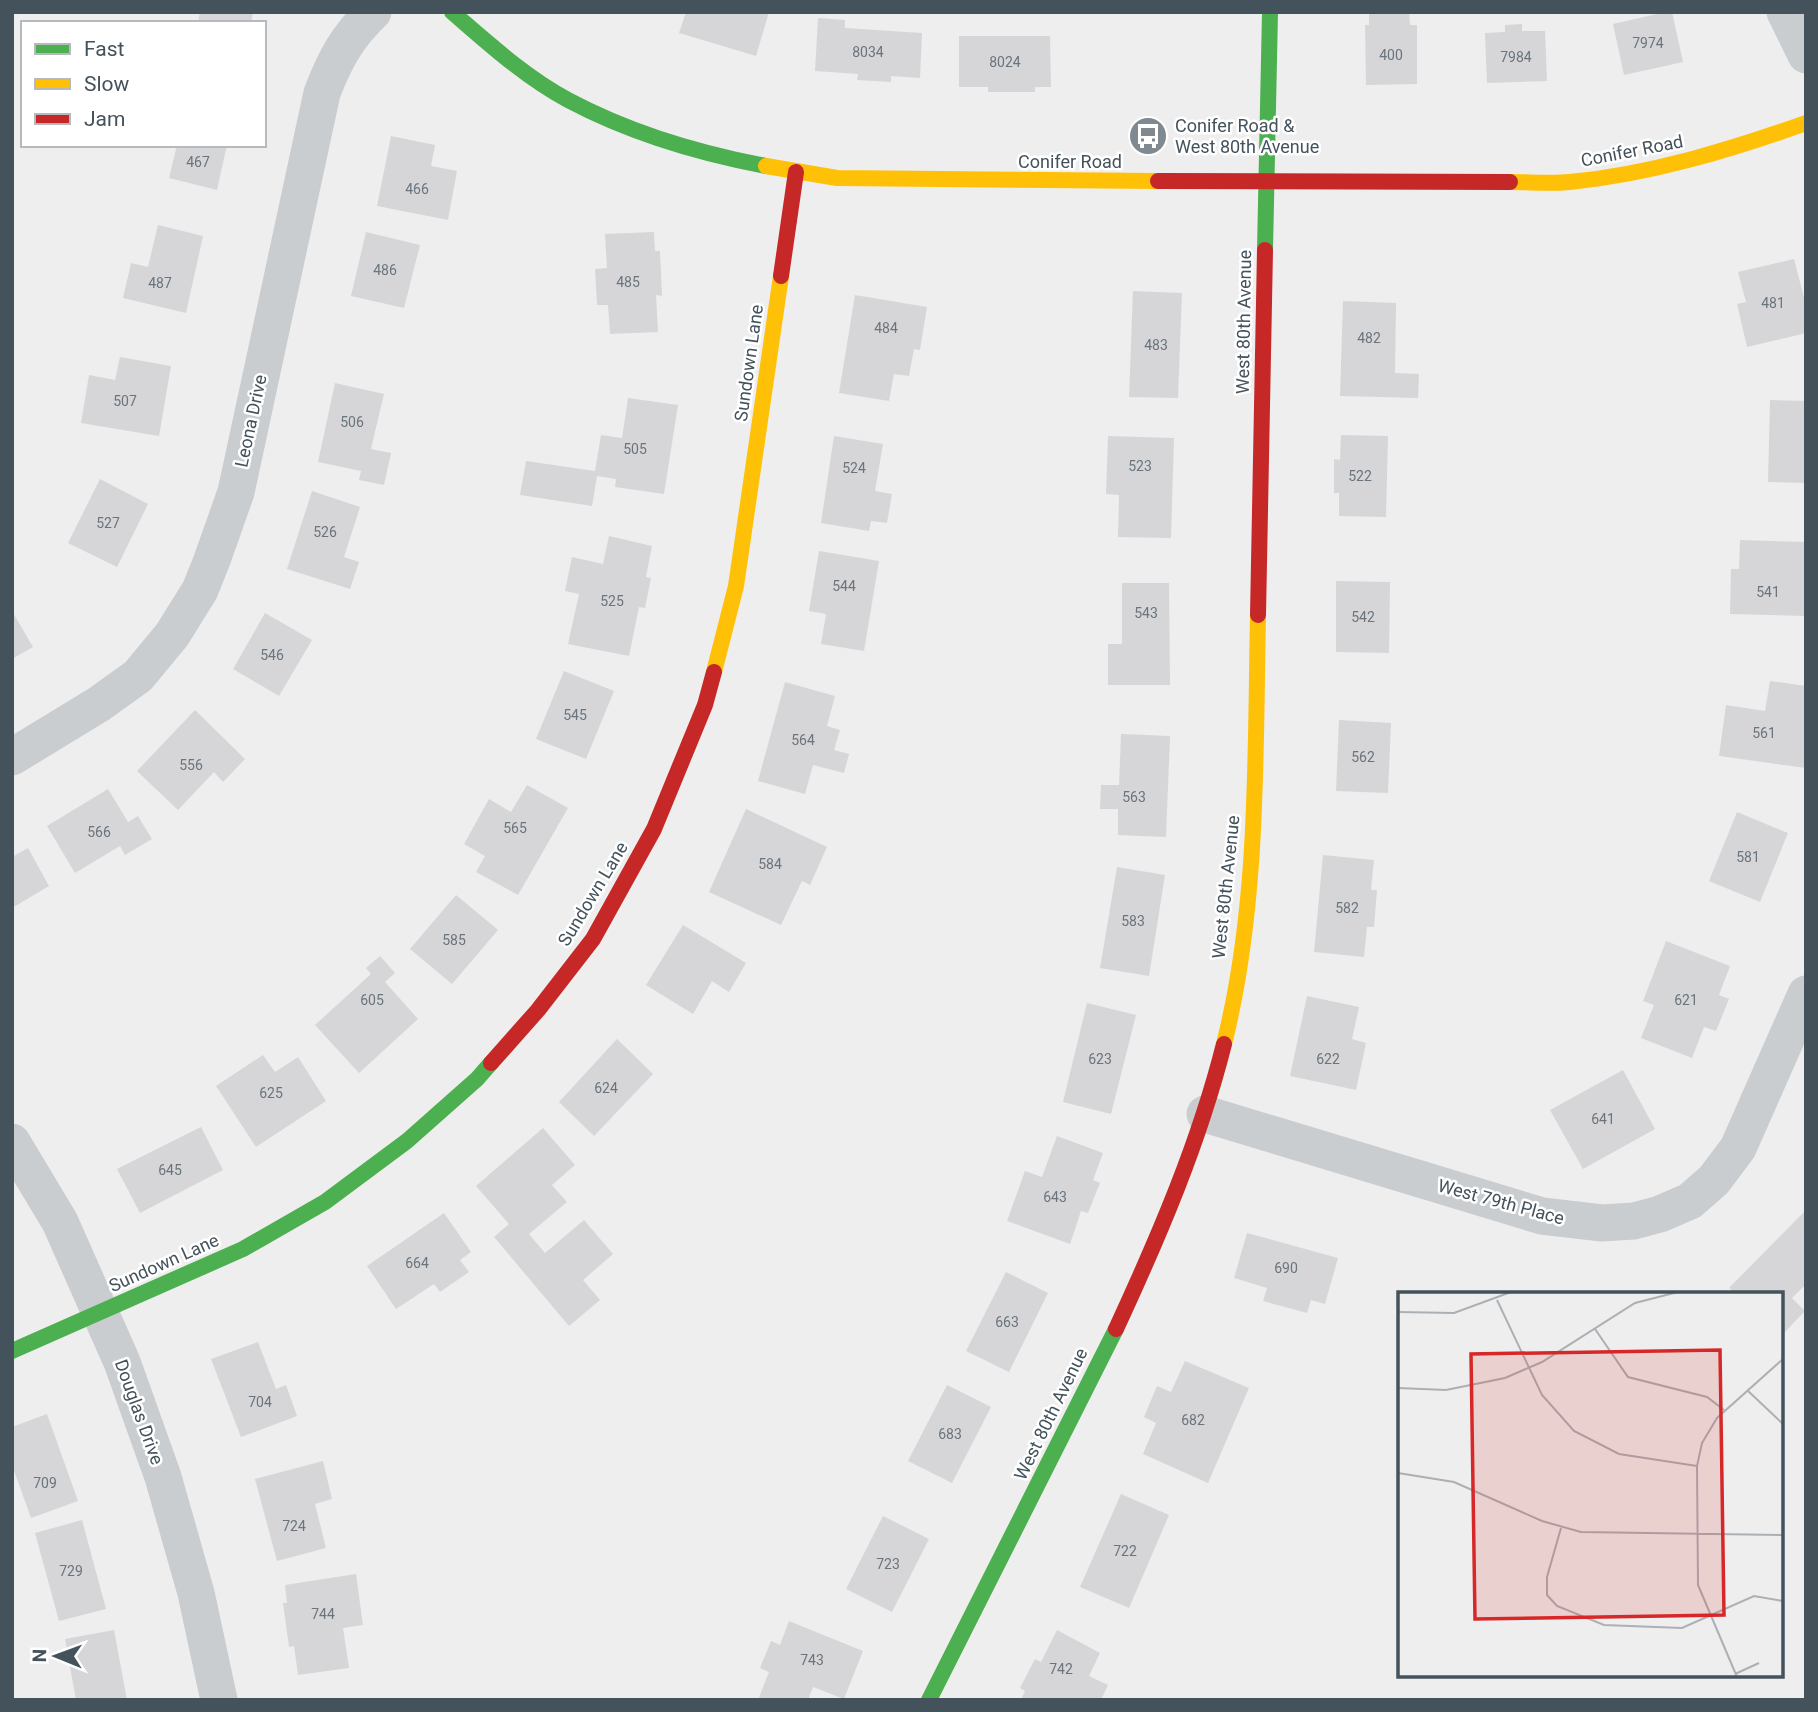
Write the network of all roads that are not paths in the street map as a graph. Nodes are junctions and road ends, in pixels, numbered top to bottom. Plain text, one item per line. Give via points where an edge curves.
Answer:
1 (373, 12) edge
2 (452, 12) edge
3 (1270, 12) edge
4 (1785, 12) edge
5 (1806, 55) edge
6 (1806, 123) edge
7 (796, 172) junction
8 (1266, 182) junction
9 (12, 757) edge
10 (1806, 994) edge
11 (1205, 1114) junction
12 (12, 1142) edge
13 (100, 1312) junction
14 (12, 1351) edge
15 (219, 1700) edge
16 (929, 1700) edge

1 - 9 street, Leona Drive via 348,40 322,93 236,492 200,590 172,635 138,676
2 - 7 street, Conifer Road via 505,57 566,99 634,131 712,156
3 - 8 street, West 80th Avenue
4 - 5 street
6 - 8 street, Conifer Road via 1739,147 1645,170 1567,182
7 - 8 street, Conifer Road via 837,178
7 - 13 street, Sundown Lane via 736,586 705,705 654,829 593,939 477,1079 397,1149 325,1202 243,1250
8 - 11 street, West 80th Avenue via 1251,858 1236,978
10 - 11 street, West 79th Place via 1738,1148 1714,1180 1690,1201 1634,1221 1602,1223 1542,1216
11 - 16 street, West 80th Avenue via 1156,1244
12 - 13 street, Douglas Drive via 60,1222
13 - 14 street, Sundown Lane
13 - 15 street, Douglas Drive via 163,1477 196,1593

